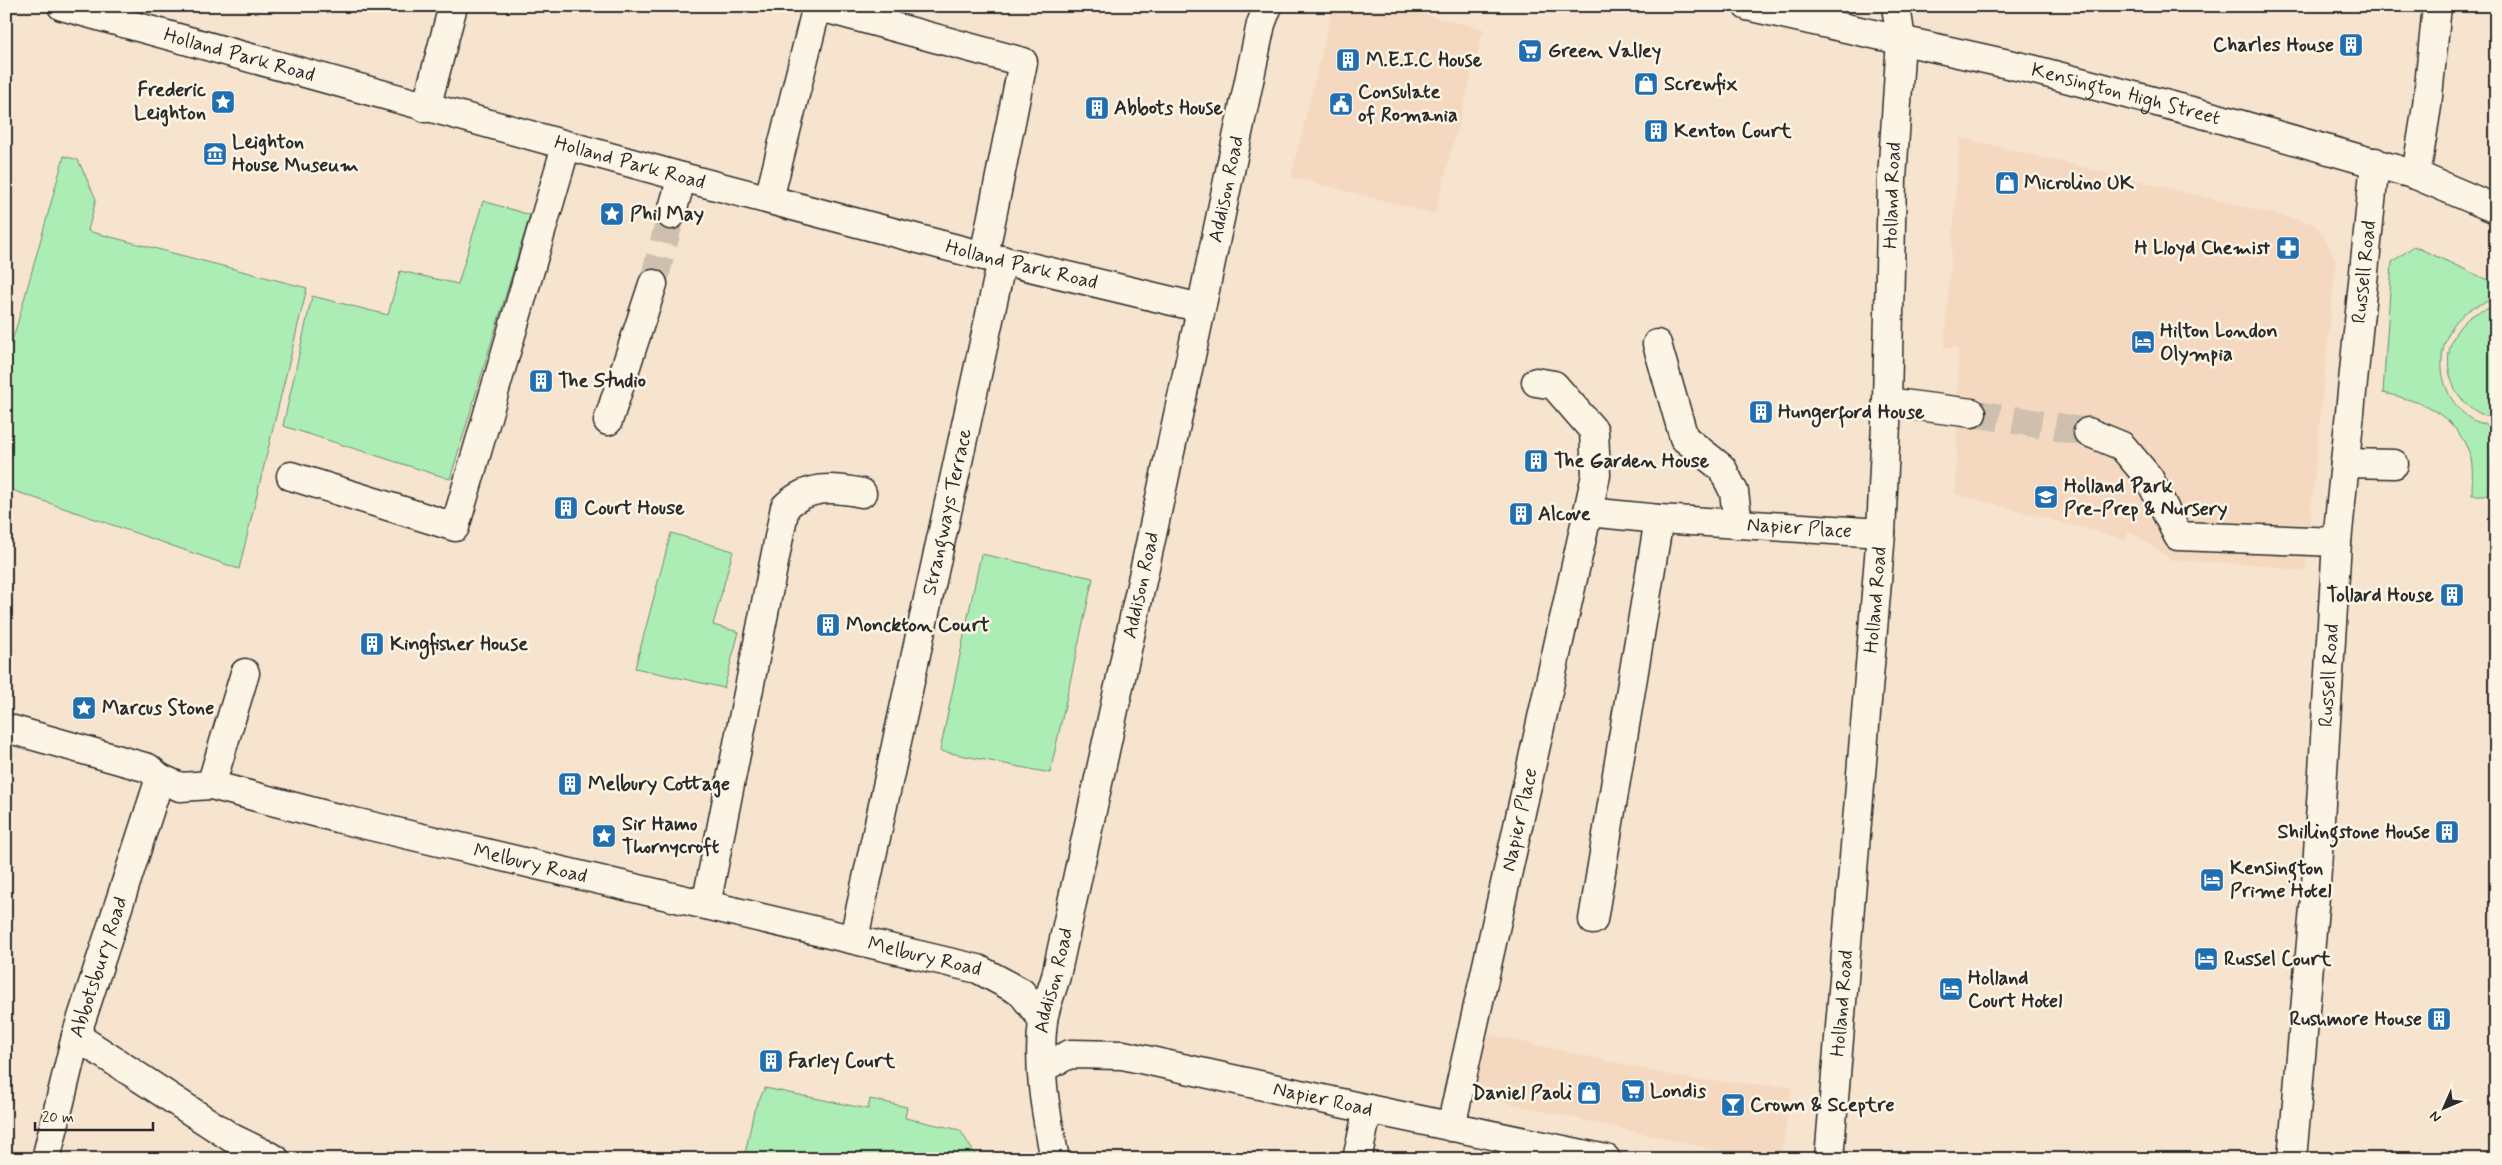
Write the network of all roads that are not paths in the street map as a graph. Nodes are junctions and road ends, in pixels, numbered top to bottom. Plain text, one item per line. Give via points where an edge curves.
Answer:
1 (454, 6) edge
2 (817, 6) edge
3 (1747, 6) edge
4 (1896, 6) edge
5 (2437, 6) edge
6 (1265, 8) edge
7 (80, 9) edge
8 (1901, 40) junction
9 (426, 108) junction
10 (566, 146) junction
11 (2375, 162) junction
12 (2416, 175) junction
13 (682, 177) junction
14 (769, 200) junction
15 (2496, 209) edge
16 (671, 215) tunnel mouth
17 (993, 258) junction
18 (653, 284) tunnel mouth
19 (1201, 308) junction
20 (1658, 344) dead end
21 (1536, 382) dead end
22 (1887, 402) junction
23 (1972, 412) tunnel mouth
24 (608, 421) dead end
25 (2088, 432) tunnel mouth
26 (2345, 463) junction
27 (2394, 464) dead end
28 (291, 476) dead end
29 (862, 493) dead end
30 (1588, 512) junction
31 (1659, 519) junction
32 (1738, 524) junction
33 (1881, 533) junction
34 (2337, 542) junction
35 (245, 673) dead end
36 (6, 728) edge
37 (160, 778) junction
38 (212, 785) junction
39 (706, 905) junction
40 (1593, 920) dead end
41 (854, 938) junction
42 (1043, 1020) junction
43 (76, 1036) junction
44 (1042, 1068) junction
45 (1368, 1109) junction
46 (1451, 1127) junction
47 (46, 1159) edge
48 (275, 1159) edge
49 (1055, 1159) edge
50 (1357, 1159) edge
51 (1606, 1159) edge
52 (1829, 1159) edge
53 (2292, 1159) edge

1 - 9 main road
2 - 14 main road
2 - 17 main road, Strangways Terrace via 1023,62
3 - 8 main road, Kensington High Street
4 - 8 main road, Holland Road
5 - 12 main road
6 - 19 main road, Addison Road
7 - 9 main road, Holland Park Road
8 - 11 main road, Kensington High Street via 2035,70
8 - 22 main road, Holland Road via 1892,179
9 - 10 main road, Holland Park Road
10 - 13 main road, Holland Park Road
10 - 28 main road via 455,527
11 - 12 main road, Kensington High Street
11 - 26 main road, Russell Road
12 - 15 main road, Kensington High Street
13 - 14 main road, Holland Park Road
13 - 16 main road
14 - 17 main road, Holland Park Road
17 - 19 main road, Holland Park Road
17 - 41 main road, Strangways Terrace
18 - 24 main road
19 - 42 main road, Addison Road via 1056,976
20 - 32 main road via 1684,438 1722,468 1734,492
21 - 30 main road, Napier Place via 1554,385 1594,431 1596,475
22 - 23 main road
22 - 33 main road, Holland Road
25 - 34 main road via 2122,446 2149,478 2178,536
26 - 27 main road
26 - 34 main road, Russell Road
29 - 39 main road via 834,488 816,490 796,496 784,506
30 - 31 main road, Napier Place
30 - 46 main road, Napier Place
31 - 32 main road, Napier Place
31 - 40 main road
32 - 33 main road, Napier Place
33 - 52 main road, Holland Road
34 - 53 main road, Russell Road via 2316,885
35 - 38 main road
36 - 37 main road, Melbury Road via 148,768
37 - 38 main road, Melbury Road via 180,787
37 - 43 main road, Abbotsbury Road
38 - 39 main road, Melbury Road via 337,818
39 - 41 main road, Melbury Road
41 - 42 main road, Melbury Road via 978,969 1021,992
42 - 44 main road, Addison Road
43 - 47 main road, Abbotsbury Road
43 - 48 main road via 232,1138
44 - 45 main road, Napier Road via 1070,1054 1123,1055
44 - 49 main road, Addison Road
45 - 46 main road, Napier Road
45 - 50 main road
46 - 51 main road, Napier Road

